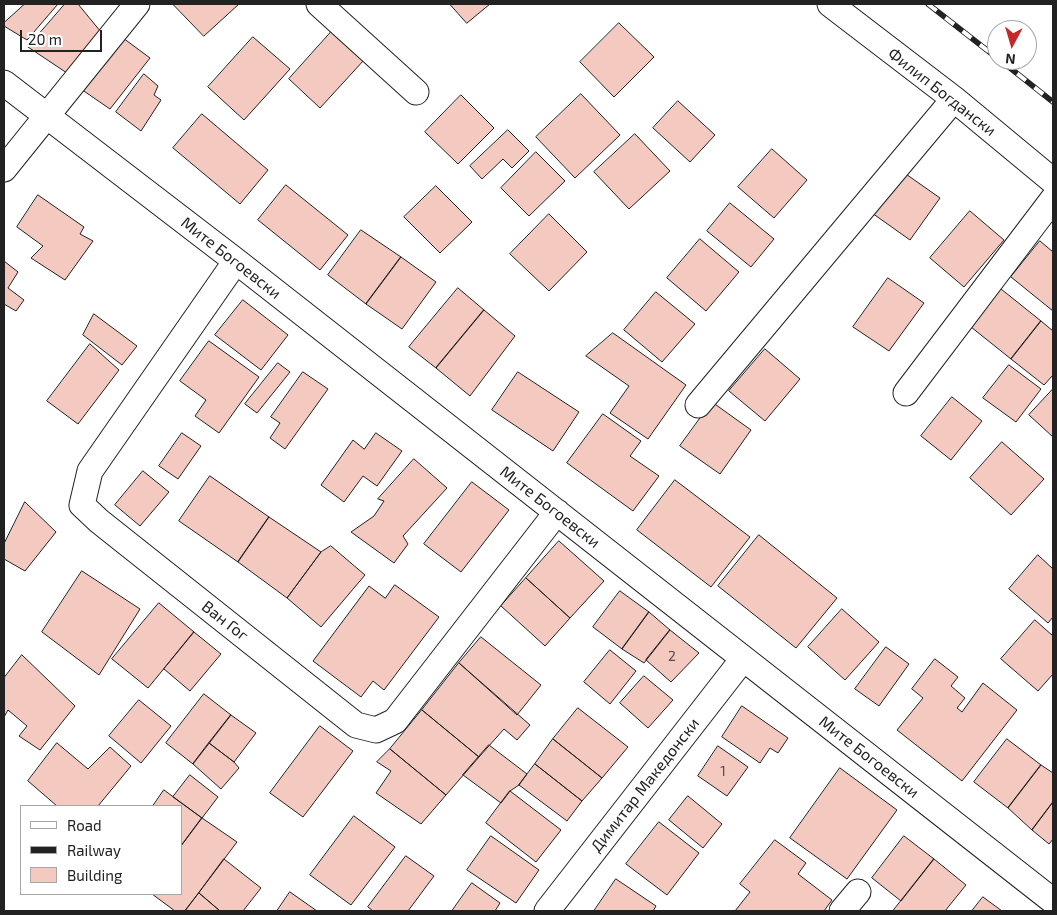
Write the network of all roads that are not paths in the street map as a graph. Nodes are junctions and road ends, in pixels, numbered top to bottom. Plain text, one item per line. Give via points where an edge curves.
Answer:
1 (136, 4) edge
2 (319, 4) edge
3 (830, 4) edge
4 (4, 83) edge
5 (416, 92) dead end
6 (954, 100) junction
7 (46, 116) junction
8 (4, 169) edge
9 (1053, 181) edge
10 (1053, 199) edge
11 (236, 261) junction
12 (906, 393) dead end
13 (698, 405) dead end
14 (557, 512) junction
15 (743, 659) junction
16 (858, 892) dead end
17 (1053, 901) edge
18 (547, 911) edge
19 (842, 911) edge

1 - 7 street
2 - 5 street
3 - 6 street, Филип Богдански
4 - 7 street, Мите Богоевски
6 - 9 street, Филип Богдански
6 - 13 street
7 - 8 street
7 - 11 street, Мите Богоевски
10 - 12 street
11 - 14 street, Мите Богоевски
11 - 14 street, Ван Гог via 90,471 82,505 356,725 376,730 395,721
14 - 15 street, Мите Богоевски
15 - 17 street, Мите Богоевски
15 - 18 street, Димитар Македонски
16 - 19 street

